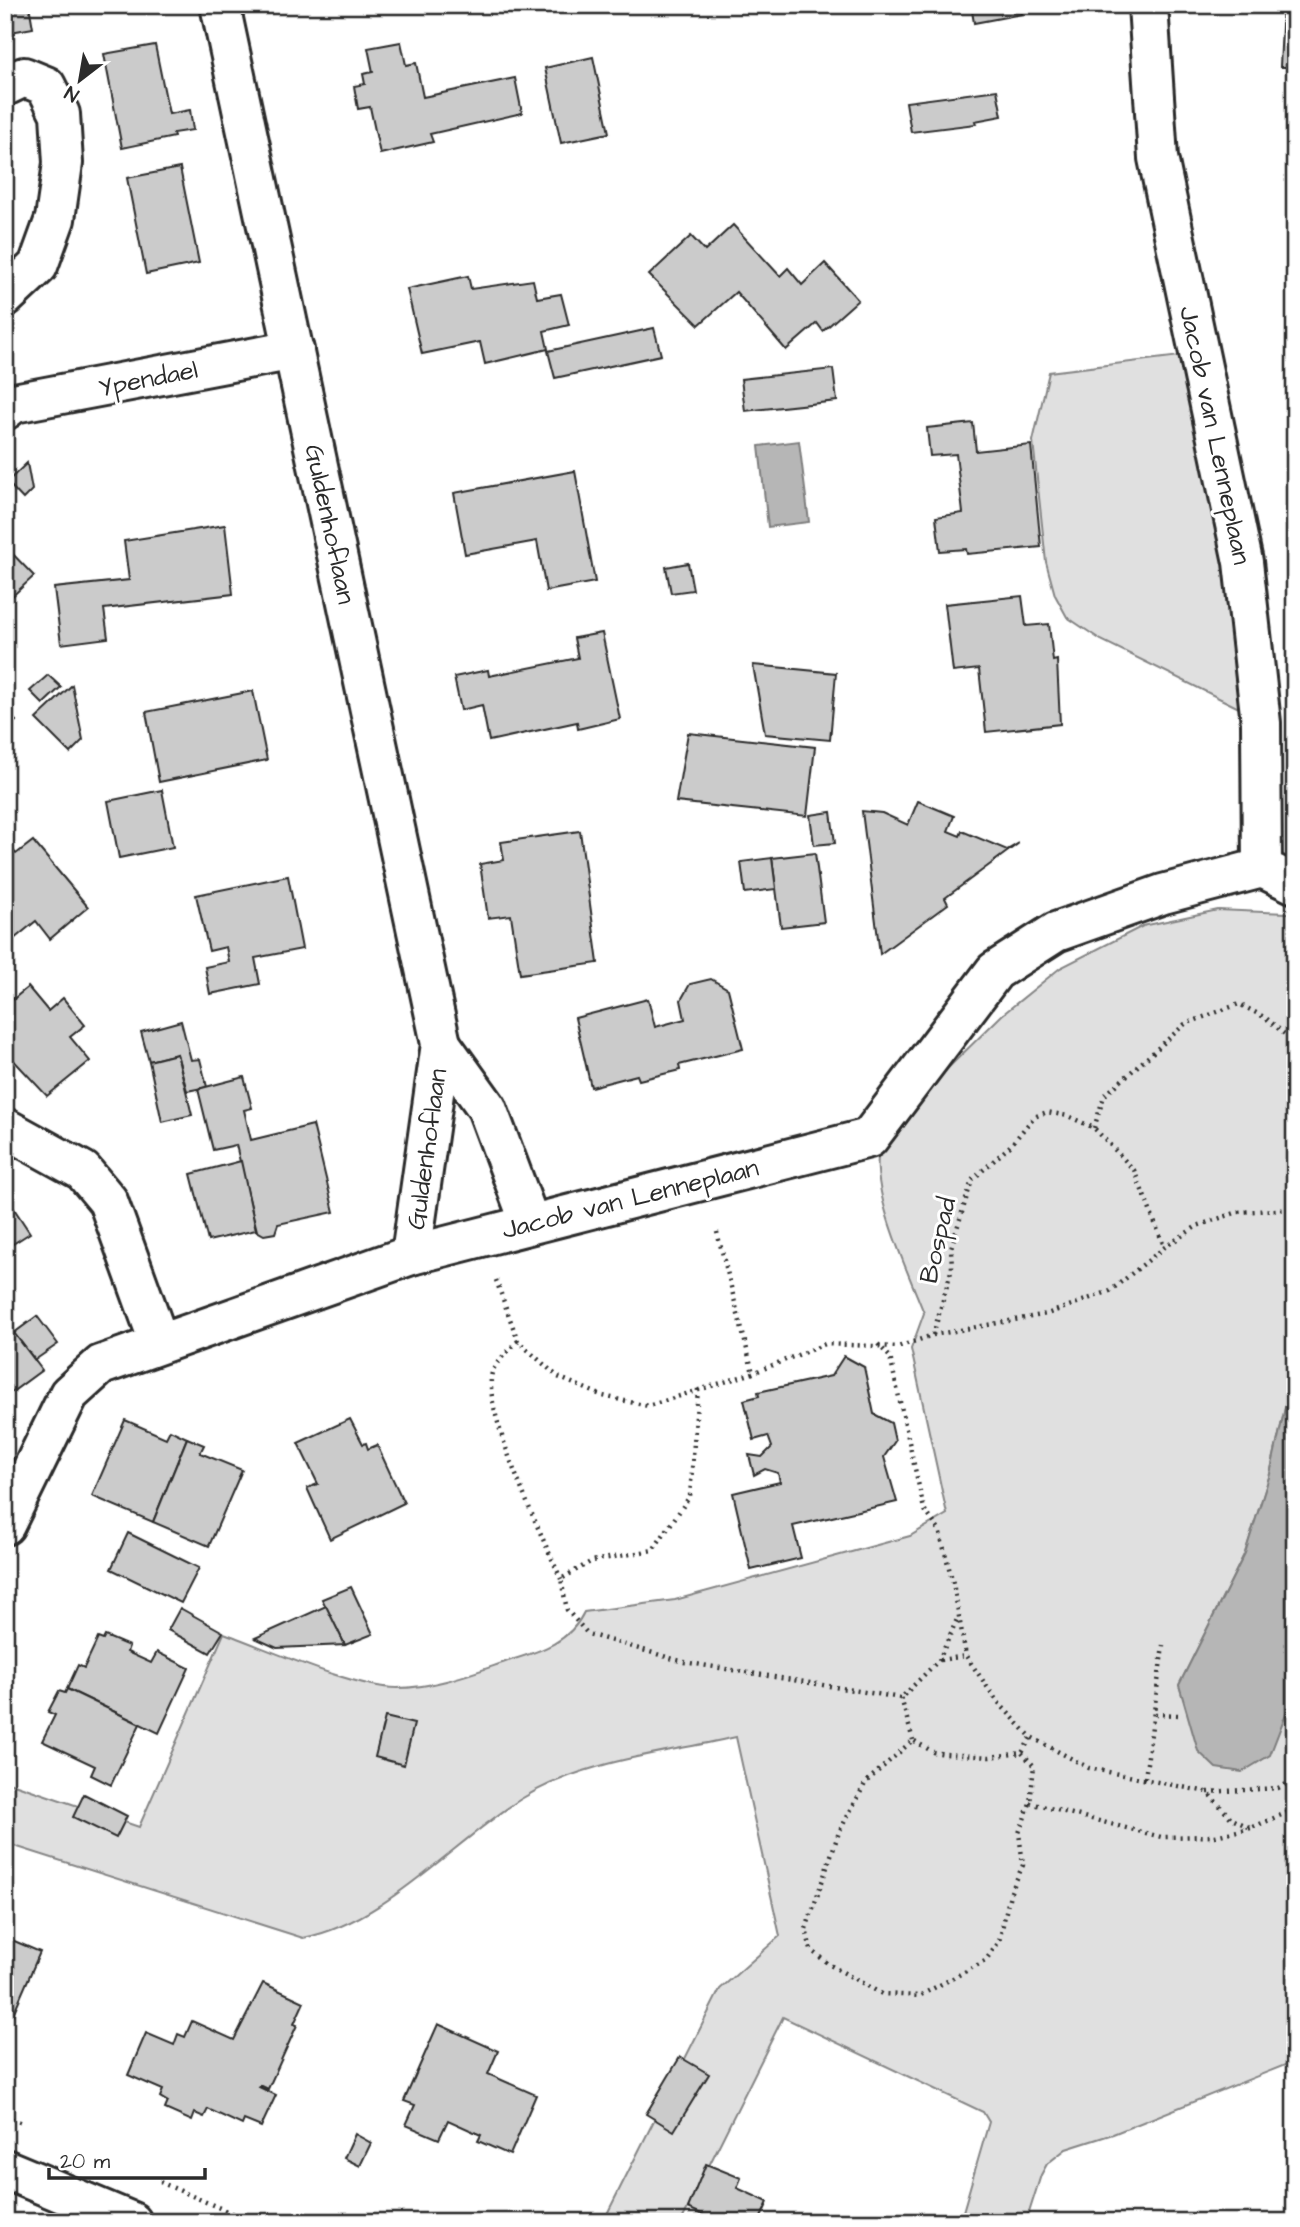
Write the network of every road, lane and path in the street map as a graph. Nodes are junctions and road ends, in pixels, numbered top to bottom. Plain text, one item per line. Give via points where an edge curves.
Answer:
1 (220, 5) edge
2 (1148, 5) edge
3 (5, 86) edge
4 (5, 297) edge
5 (294, 350) junction
6 (5, 410) edge
7 (1279, 876) edge
8 (1295, 1043) edge
9 (440, 1044) junction
10 (5, 1128) edge
11 (1094, 1128) junction
12 (1295, 1209) edge
13 (530, 1223) junction
14 (717, 1232) dead end
15 (1164, 1247) junction
16 (411, 1255) junction
17 (496, 1279) dead end
18 (933, 1335) junction
19 (518, 1341) junction
20 (159, 1342) junction
21 (878, 1344) junction
22 (753, 1373) junction
23 (698, 1390) dead end
24 (5, 1525) edge
25 (561, 1579) junction
26 (958, 1617) junction
27 (1163, 1645) dead end
28 (967, 1656) junction
29 (939, 1660) junction
30 (901, 1698) junction
31 (1156, 1714) junction
32 (1179, 1715) dead end
33 (1031, 1737) junction
34 (913, 1740) junction
35 (1022, 1753) junction
36 (1145, 1778) junction
37 (1295, 1780) edge
38 (1207, 1792) junction
39 (1030, 1803) junction
40 (1295, 1809) edge
41 (1251, 1828) junction
42 (5, 2169) edge
43 (132, 2222) edge

1 - 5 street, Guldenhoflaan
2 - 7 street, Jacob van Lenneplaan via 1158,158 1243,562
3 - 4 street via 24,77 46,86 60,114 63,163 55,219 38,266
5 - 6 street, Ypendael via 13,404
5 - 9 street, Guldenhoflaan
7 - 13 street, Jacob van Lenneplaan via 1163,894 1056,932 995,971 869,1138
8 - 11 path via 1266,1018 1239,1004 1185,1024 1104,1096
9 - 13 street, Guldenhoflaan via 487,1108
9 - 16 street, Guldenhoflaan
10 - 20 street via 83,1171 108,1201
11 - 15 path, Bospad via 1134,1170
11 - 18 path, Bospad via 1047,1112 1034,1117 972,1181 951,1248 952,1268
12 - 15 path via 1238,1212 1197,1226
13 - 16 street, Jacob van Lenneplaan
14 - 22 path
15 - 18 path via 1110,1291 1047,1314
16 - 20 street, Jacob van Lenneplaan
17 - 19 path
18 - 21 path via 898,1347
19 - 22 path via 558,1377 603,1396 648,1406
19 - 25 path via 493,1370 490,1392 517,1479
20 - 24 street, Jacob van Lenneplaan via 101,1364 69,1394
21 - 22 path via 825,1343
21 - 26 path via 890,1357 924,1509 939,1530
23 - 25 path via 690,1496 653,1550 592,1561
25 - 30 path via 568,1610 588,1634 684,1662
26 - 28 path
26 - 29 path
27 - 31 path
28 - 29 path
28 - 33 path via 997,1701
29 - 30 path
30 - 34 path
31 - 32 path
31 - 36 path
33 - 35 path
33 - 36 path via 1089,1768
34 - 35 path via 946,1754
34 - 39 path via 866,1782 839,1832 806,1929 811,1950 882,1994 919,1996 985,1961 999,1942 1010,1894 1023,1865 1019,1833
35 - 39 path via 1034,1766
36 - 38 path
37 - 38 path via 1279,1788
38 - 41 path via 1232,1819
39 - 41 path via 1161,1837 1215,1836
40 - 41 path
42 - 43 street

